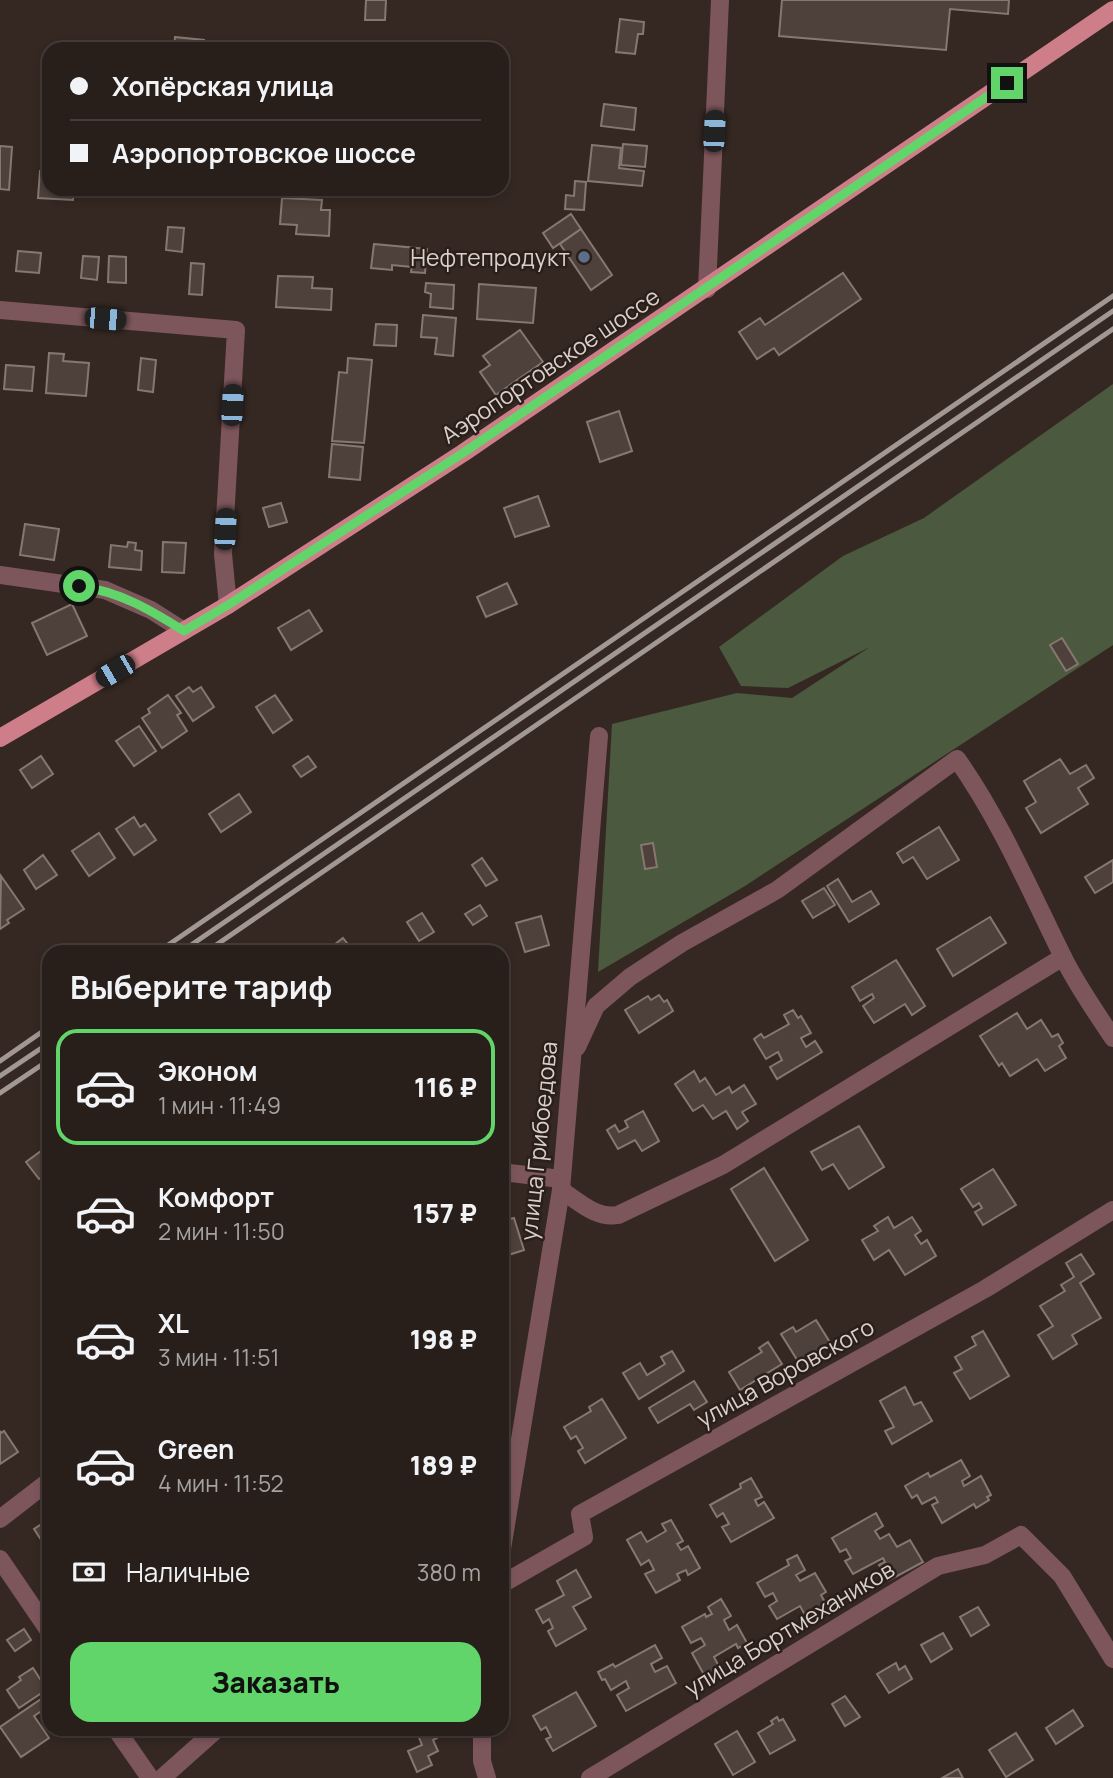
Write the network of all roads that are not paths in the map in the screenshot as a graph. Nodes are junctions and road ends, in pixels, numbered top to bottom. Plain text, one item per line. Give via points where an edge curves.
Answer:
1 (720, 0) edge
2 (1113, 10) edge
3 (707, 289) junction
4 (0, 310) edge
5 (0, 575) edge
6 (228, 605) junction
7 (184, 631) junction
8 (599, 736) dead end
9 (0, 738) edge
10 (1063, 957) junction
11 (1113, 1038) edge
12 (572, 1060) junction
13 (509, 1174) edge
14 (561, 1185) junction
15 (1113, 1210) edge
16 (42, 1486) edge
17 (509, 1506) edge
18 (0, 1519) edge
19 (0, 1559) edge
20 (509, 1580) edge
21 (42, 1621) edge
22 (1113, 1660) edge
23 (121, 1736) edge
24 (209, 1736) edge
25 (482, 1736) edge
26 (150, 1778) edge
27 (162, 1778) edge
28 (487, 1778) edge
29 (590, 1778) edge

1 - 3 street
2 - 3 main road, Аэропортовское шоссе
3 - 6 main road, Аэропортовское шоссе
4 - 6 street via 236,330 223,554
5 - 7 street via 105,590
6 - 7 main road, Аэропортовское шоссе
7 - 9 main road, Аэропортовское шоссе
8 - 12 street, улица Грибоедова
10 - 11 street
10 - 12 street via 1015,856 957,759 777,890 630,977 596,1006
10 - 14 street via 723,1165 618,1215 597,1213
12 - 14 street, улица Грибоедова
13 - 14 street
14 - 17 street, улица Грибоедова
15 - 20 street, улица Воровского via 985,1289 580,1514 584,1537
16 - 18 street
19 - 21 street
22 - 29 street, улица Бортмехаников via 1062,1576 1021,1535 985,1555 937,1566
23 - 26 street
24 - 27 street
25 - 28 street

